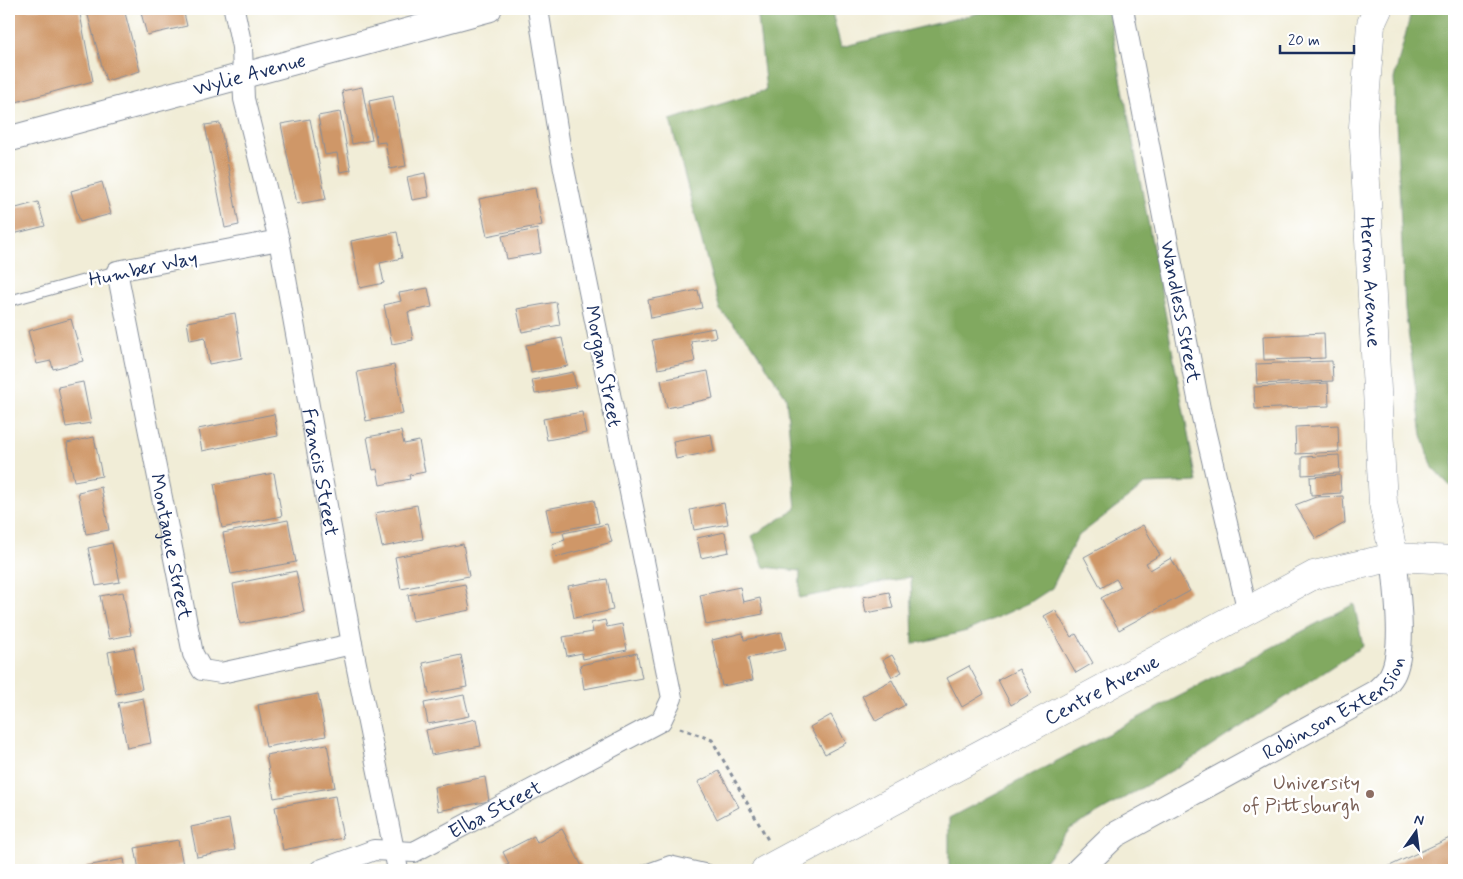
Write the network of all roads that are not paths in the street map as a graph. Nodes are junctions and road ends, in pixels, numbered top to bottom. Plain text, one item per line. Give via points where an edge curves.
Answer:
1 (234, 9) edge
2 (489, 9) edge
3 (538, 9) edge
4 (1123, 9) edge
5 (1378, 9) edge
6 (243, 76) junction
7 (9, 139) edge
8 (278, 240) junction
9 (117, 271) junction
10 (9, 301) edge
11 (1394, 556) junction
12 (1454, 560) edge
13 (1248, 612) junction
14 (352, 644) junction
15 (661, 721) joint
16 (393, 851) junction
17 (320, 870) edge
18 (398, 870) edge
19 (645, 870) edge
20 (709, 870) edge
21 (765, 870) edge
22 (1079, 870) edge

1 - 6 street, Francis Street via 242,47
2 - 6 street, Wylie Avenue
3 - 15 street, Morgan Street via 562,159 672,698
4 - 13 street, Wandless Street via 1200,409
5 - 11 main road, Herron Avenue via 1372,24 1363,127 1383,503
6 - 7 street, Wylie Avenue
6 - 8 street, Francis Street via 244,99
8 - 9 street, Humber Way
8 - 14 street, Francis Street
9 - 10 lane, Humber Way
9 - 14 street, Montague Street via 193,654 202,670 221,673
11 - 12 main road, Centre Avenue
11 - 13 main road, Centre Avenue via 1314,575
11 - 22 street, Robinson Extension via 1399,629 1397,657 1392,675 1377,692 1115,835
13 - 21 main road, Centre Avenue
14 - 16 street, Francis Street
15 - 16 street, Elba Street via 414,852
16 - 17 street, Elba Street via 374,850
16 - 18 street, Francis Street
19 - 20 lane via 670,861

